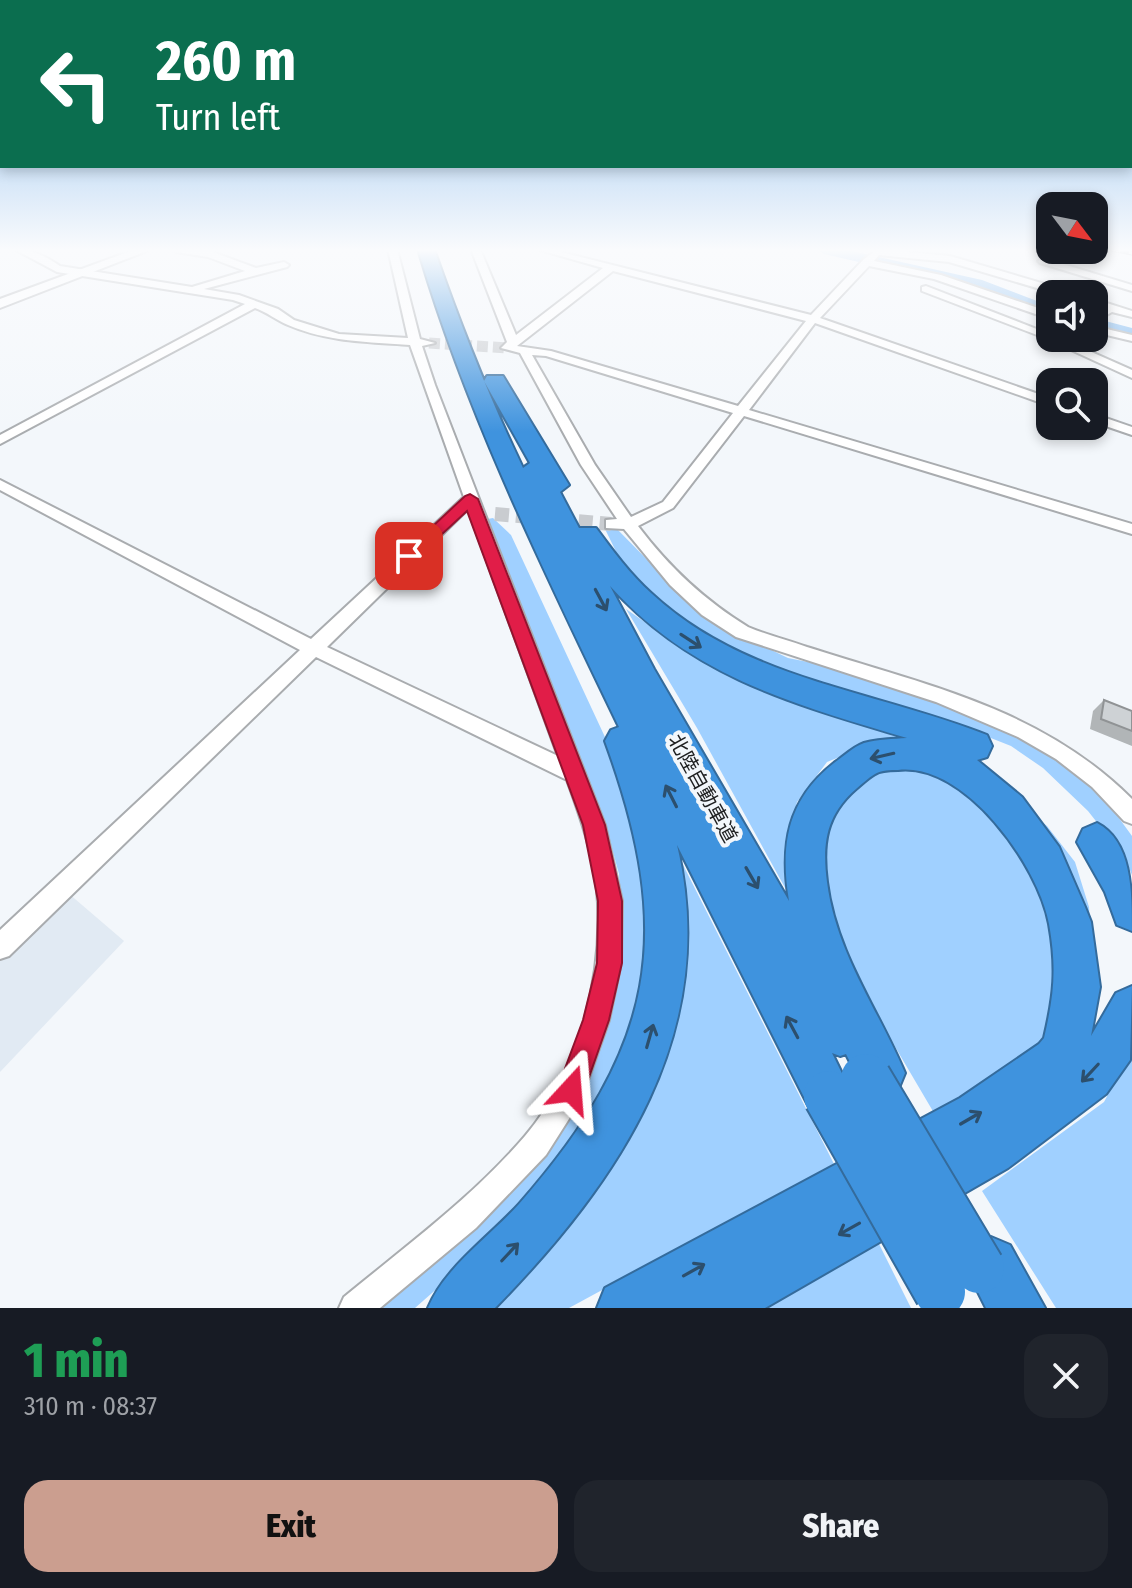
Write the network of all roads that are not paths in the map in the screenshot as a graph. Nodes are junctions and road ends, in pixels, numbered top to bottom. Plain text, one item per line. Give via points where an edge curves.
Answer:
1 (243, 310) edge
2 (271, 310) edge
3 (412, 310) edge
4 (448, 310) edge
5 (467, 310) edge
6 (502, 310) edge
7 (560, 310) edge
8 (778, 310) edge
9 (821, 310) edge
10 (981, 310) edge
11 (813, 319) junction
12 (1108, 327) edge
13 (1036, 331) edge
14 (1132, 338) edge
15 (422, 342) junction
16 (518, 345) junction
17 (1083, 352) edge
18 (1132, 374) edge
19 (495, 381) junction
20 (1036, 397) edge
21 (742, 411) junction
22 (1108, 423) edge
23 (1132, 431) edge
24 (0, 440) edge
25 (514, 475) junction
26 (0, 484) edge
27 (473, 506) junction
28 (495, 514) tunnel mouth
29 (620, 524) junction
30 (1132, 529) edge
31 (313, 648) junction
32 (998, 758) dead end
33 (573, 773) junction
34 (1132, 814) edge
35 (1080, 821) dead end
36 (1132, 910) edge
37 (0, 947) edge
38 (1132, 1009) edge
39 (858, 1082) junction
40 (980, 1292) edge
41 (355, 1308) edge
42 (456, 1308) edge
43 (625, 1308) edge
44 (710, 1308) edge

1 - 24 street
2 - 15 street via 290,322 338,337
3 - 15 street
4 - 25 highway, 北陸自動車道
5 - 19 highway, 北陸自動車道
6 - 16 street
7 - 16 street
8 - 11 street
9 - 11 street
10 - 13 street
11 - 20 street
11 - 21 street
12 - 14 street
15 - 27 street
16 - 21 street
16 - 29 street
17 - 18 street
19 -> 32 highway via 602,558 660,620 712,654 770,682 960,740
19 -> 39 highway, 北陸自動車道 via 628,652
21 - 29 street via 668,505
21 - 30 street
22 - 23 street
39 -> 25 highway, 北陸自動車道 via 615,687
42 -> 25 highway via 554,1203 622,1106 645,1053 667,955 661,859 648,808
26 - 31 street
27 - 28 street
27 - 31 street
27 - 33 street
29 - 34 street via 696,600 741,631 1003,718 1067,756
31 - 33 street
31 - 37 street
33 - 41 street via 594,825 610,901 609,963 571,1090 536,1145 465,1217
35 - 36 highway via 1107,854
38 -> 44 highway via 1089,1077 1042,1114 990,1150
39 - 40 highway, 北陸自動車道, bridge
43 -> 39 highway via 977,1115 1031,1081 1088,1021 1105,989 1111,955 1110,922 1085,856 1054,819 1007,781 942,755 882,754 856,764 836,779 808,826 808,888 839,986

